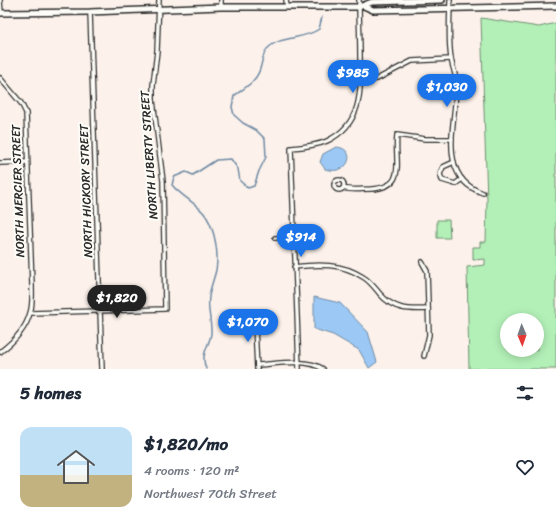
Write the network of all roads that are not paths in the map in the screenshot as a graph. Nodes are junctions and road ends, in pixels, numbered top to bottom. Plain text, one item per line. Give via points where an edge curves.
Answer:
1 (0, 0) edge
2 (159, 0) edge
3 (221, 0) edge
4 (286, 0) edge
5 (359, 0) edge
6 (442, 0) edge
7 (450, 0) edge
8 (555, 4) edge
9 (222, 7) junction
10 (287, 7) junction
11 (362, 7) junction
12 (450, 8) junction
13 (158, 10) junction
14 (90, 12) junction
15 (0, 13) edge
16 (451, 59) junction
17 (0, 78) edge
18 (361, 81) junction
19 (452, 139) junction
20 (27, 162) junction
21 (454, 162) junction
22 (0, 163) edge
23 (462, 180) junction
24 (343, 188) dead end
25 (484, 193) dead end
26 (293, 237) junction
27 (275, 238) dead end
28 (422, 262) dead end
29 (294, 267) junction
30 (428, 309) junction
31 (101, 312) junction
32 (31, 313) junction
33 (250, 316) dead end
34 (0, 352) edge
35 (424, 356) dead end
36 (299, 364) junction
37 (257, 367) edge
38 (102, 369) edge
39 (299, 369) edge
40 (323, 369) edge

1 - 15 street
2 - 13 street, NORTH LIBERTY STREET
3 - 9 street
4 - 10 street
5 - 11 street
6 - 11 main road via 372,2
7 - 12 street
8 - 12 main road
9 - 10 main road
9 - 13 main road
10 - 11 main road
11 - 12 main road via 373,10
11 - 18 street
12 - 16 street
13 - 14 main road
13 - 31 street, NORTH LIBERTY STREET via 153,100 163,181 165,310
14 - 15 main road
14 - 31 street, NORTH HICKORY STREET
16 - 18 street via 412,61 377,79
16 - 19 street via 456,96
17 - 20 street, NORTH MERCIER STREET via 24,108
18 - 26 street via 359,103 347,126 327,141 291,148
19 - 21 street
19 - 24 street via 397,135 398,169 391,184 384,188
20 - 22 street
20 - 32 street, NORTH MERCIER STREET
21 - 23 street
21 - 23 street via 443,167 440,174 442,180 455,184
23 - 25 street
26 - 27 street
26 - 29 street
28 - 30 street via 427,271
29 - 30 street via 324,265 342,268 364,278 396,308
29 - 36 street
30 - 35 street via 429,335
31 - 32 street
31 - 38 street, NORTH HICKORY STREET
32 - 34 street via 15,339
33 - 37 street via 255,326
36 - 37 street
36 - 39 street
36 - 40 street via 311,364

